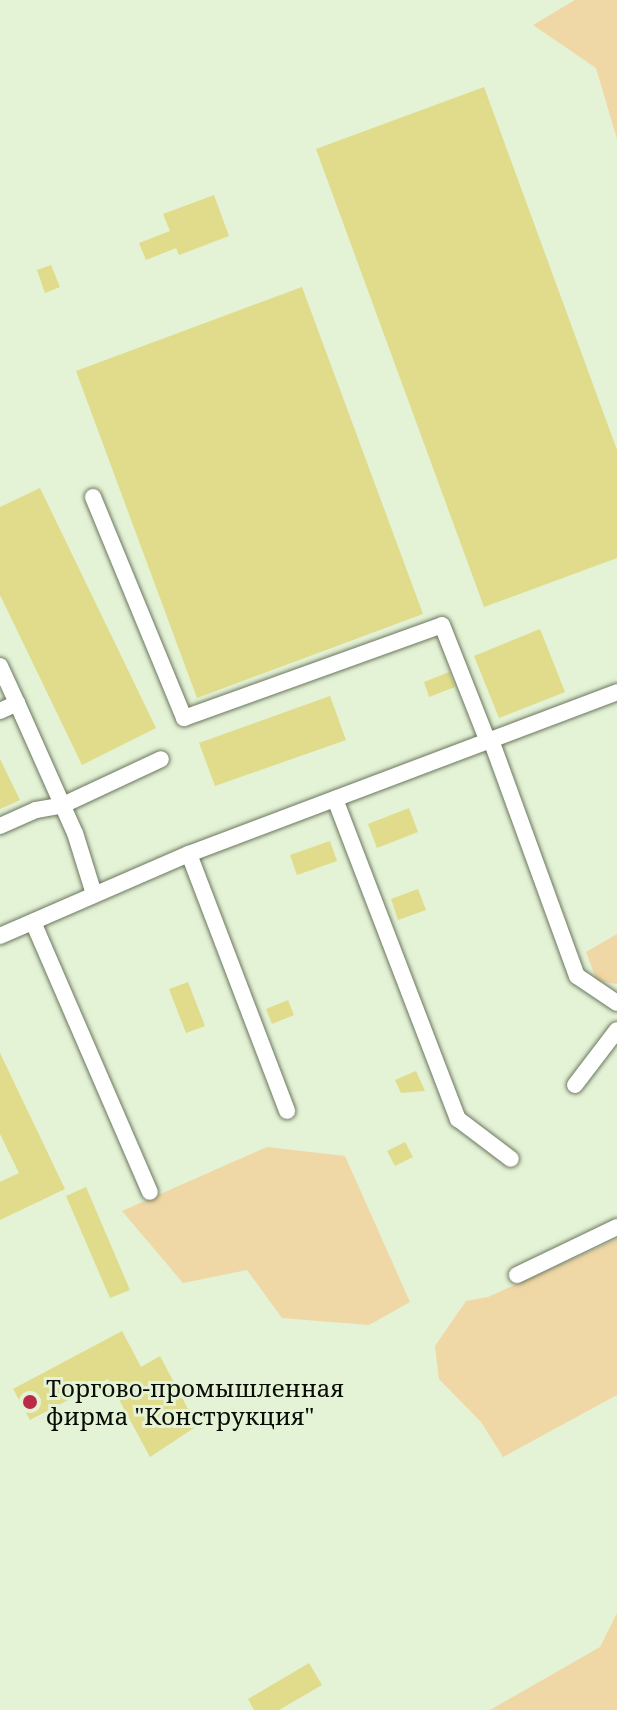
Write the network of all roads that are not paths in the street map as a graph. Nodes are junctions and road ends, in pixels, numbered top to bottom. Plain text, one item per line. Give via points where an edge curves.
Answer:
1 (93, 497) dead end
2 (0, 666) edge
3 (617, 692) edge
4 (17, 703) junction
5 (0, 711) edge
6 (489, 741) junction
7 (161, 759) dead end
8 (335, 799) junction
9 (63, 805) junction
10 (0, 826) edge
11 (189, 854) junction
12 (94, 894) junction
13 (33, 922) junction
14 (0, 936) edge
15 (617, 1003) edge
16 (617, 1030) edge
17 (575, 1085) dead end
18 (287, 1111) dead end
19 (511, 1159) dead end
20 (150, 1192) dead end
21 (617, 1227) edge
22 (517, 1275) dead end

1 - 6 street via 184,718 442,625
2 - 4 street
3 - 6 street
4 - 5 street
4 - 9 street
6 - 8 street
6 - 15 street via 577,976
7 - 9 street
8 - 11 street
8 - 19 street via 458,1119
9 - 10 street
9 - 12 street
11 - 12 street
11 - 18 street
12 - 13 street
13 - 14 street
13 - 20 street
16 - 17 street
21 - 22 street

